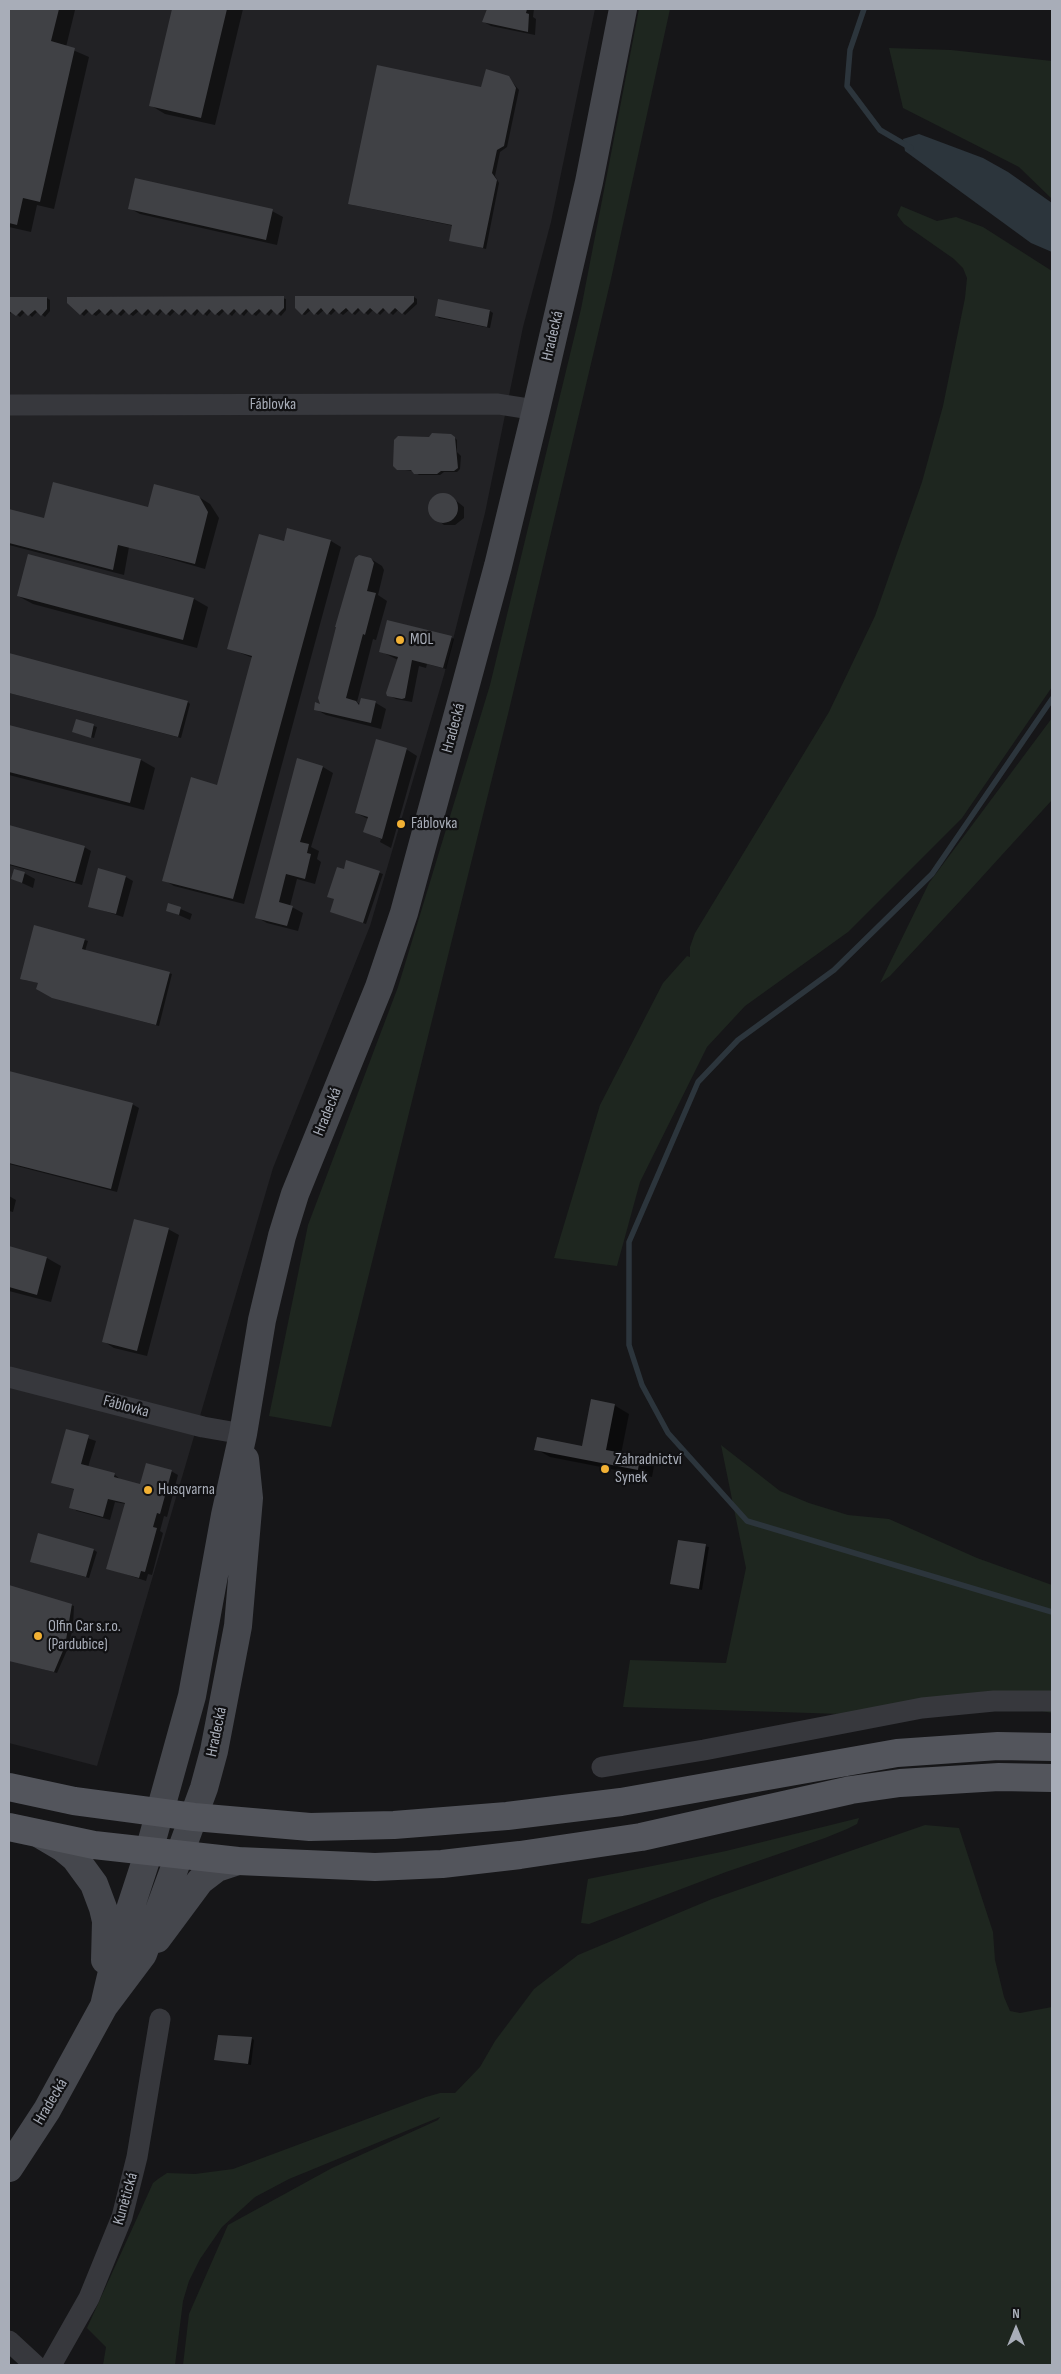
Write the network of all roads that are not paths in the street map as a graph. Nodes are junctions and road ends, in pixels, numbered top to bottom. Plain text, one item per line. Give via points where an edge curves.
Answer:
1 (623, 9) edge
2 (9, 405) edge
3 (536, 410) junction
4 (9, 1377) edge
5 (243, 1434) junction
6 (1052, 1701) edge
7 (1052, 1748) edge
8 (602, 1767) dead end
9 (1052, 1778) edge
10 (9, 1787) edge
11 (160, 1814) junction
12 (194, 1818) junction
13 (9, 1827) edge
14 (36, 1833) junction
15 (149, 1851) junction
16 (180, 1855) junction
17 (238, 1861) junction
18 (143, 1954) junction
19 (104, 2006) junction
20 (160, 2019) dead end
21 (9, 2168) edge
22 (9, 2341) edge
23 (35, 2365) edge
24 (51, 2365) edge

1 - 3 main road, Hradecká via 589,182
2 - 3 street, Fáblovka via 498,404
3 - 5 main road, Hradecká via 498,566 404,913 379,987 282,1236 262,1320
4 - 5 street, Fáblovka via 203,1427
5 - 11 main road, Hradecká via 192,1696
5 - 12 main road, Hradecká via 249,1498 238,1626 214,1751
6 - 8 street via 994,1701 922,1708
7 - 12 main road via 990,1747 896,1753 621,1802 451,1821 310,1827
9 - 17 main road via 999,1777 900,1783 851,1790 640,1837 442,1864 375,1867
10 - 11 main road
11 - 12 main road
11 - 15 main road, Hradecká
12 - 16 main road, Hradecká
13 - 14 main road
14 - 15 main road via 94,1845
14 - 19 main road via 75,1858 86,1869 100,1895 106,1921
15 - 16 main road
15 - 19 main road, Hradecká via 118,1946
16 - 17 main road
16 - 18 main road, Hradecká
17 - 18 main road via 217,1868 200,1881 166,1929
18 - 19 main road, Hradecká
19 - 21 main road, Hradecká via 47,2110
20 - 24 street, Kunětická via 137,2158 122,2217 89,2298
22 - 23 street

